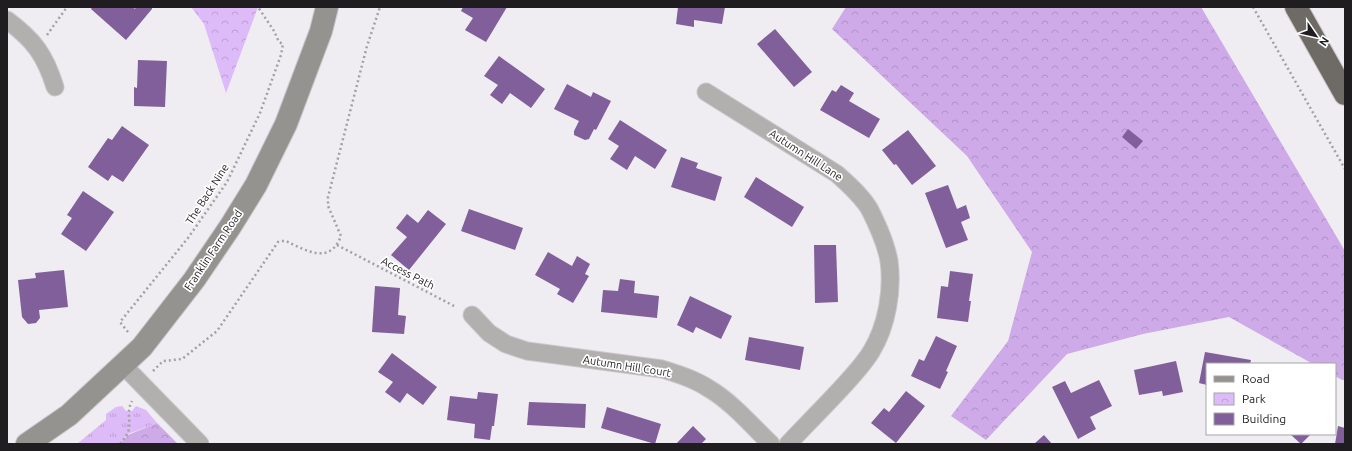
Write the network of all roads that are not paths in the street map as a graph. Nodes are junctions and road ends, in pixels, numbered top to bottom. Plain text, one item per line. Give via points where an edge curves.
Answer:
1 (327, 7) edge
2 (1296, 7) edge
3 (7, 20) edge
4 (55, 87) dead end
5 (706, 92) dead end
6 (1345, 94) edge
7 (472, 315) road end
8 (123, 365) junction
9 (27, 444) edge
10 (200, 444) edge
11 (771, 444) edge
12 (788, 444) edge

1 - 8 street, Franklin Farm Road via 321,31 286,124 256,185 194,280 142,347
2 - 6 highway
3 - 4 street via 23,32 38,49
5 - 12 street, Autumn Hill Lane via 837,174 855,190 869,209 880,232 889,261 890,284 886,311 872,351 858,371
7 - 11 street, Autumn Hill Court via 489,333 506,344 527,351 662,369 684,376 727,401
8 - 9 street, Franklin Farm Road via 69,415
8 - 10 street

